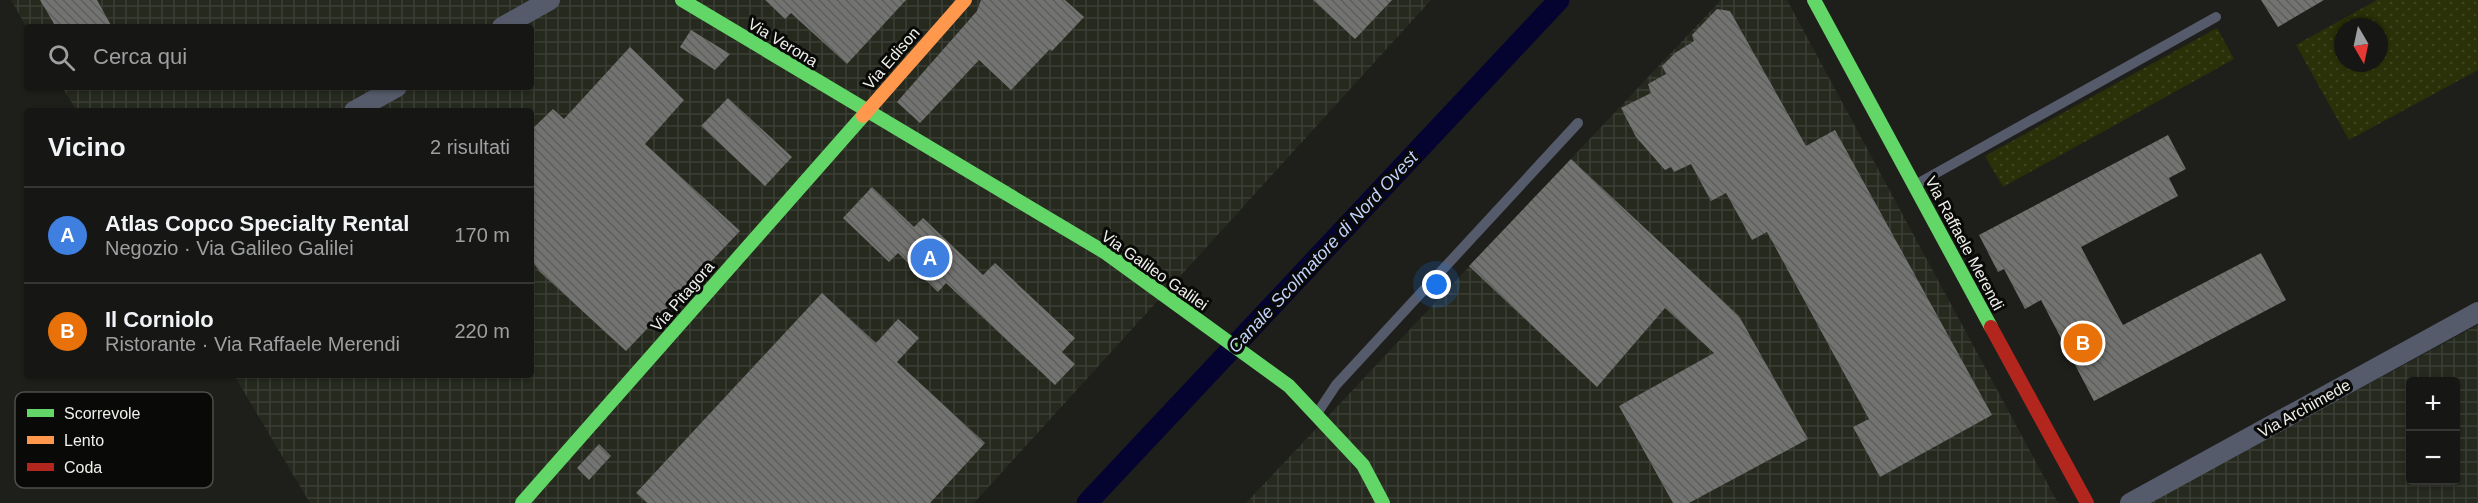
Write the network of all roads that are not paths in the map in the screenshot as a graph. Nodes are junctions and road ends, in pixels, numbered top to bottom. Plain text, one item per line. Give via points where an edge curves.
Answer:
1 (550, 0) edge
2 (682, 0) edge
3 (965, 0) edge
4 (1814, 0) edge
5 (2216, 17) dead end
6 (507, 24) edge
7 (392, 90) edge
8 (359, 108) edge
9 (866, 111) junction
10 (1578, 123) dead end
11 (1915, 185) junction
12 (2478, 312) edge
13 (1316, 415) junction
14 (522, 503) edge
15 (1383, 503) edge
16 (2087, 503) edge
17 (2130, 503) edge

1 - 6 street
2 - 9 street, Via Verona
3 - 9 street, Via Edison
4 - 11 street, Via Raffaele Merendi
5 - 11 lane
7 - 8 street
9 - 13 street, Via Galileo Galilei via 1106,253 1289,387
9 - 14 street, Via Pitagora
10 - 13 lane via 1336,385
11 - 16 street, Via Raffaele Merendi
12 - 17 street, Via Archimede
13 - 15 street, Via Galileo Galilei via 1363,465

